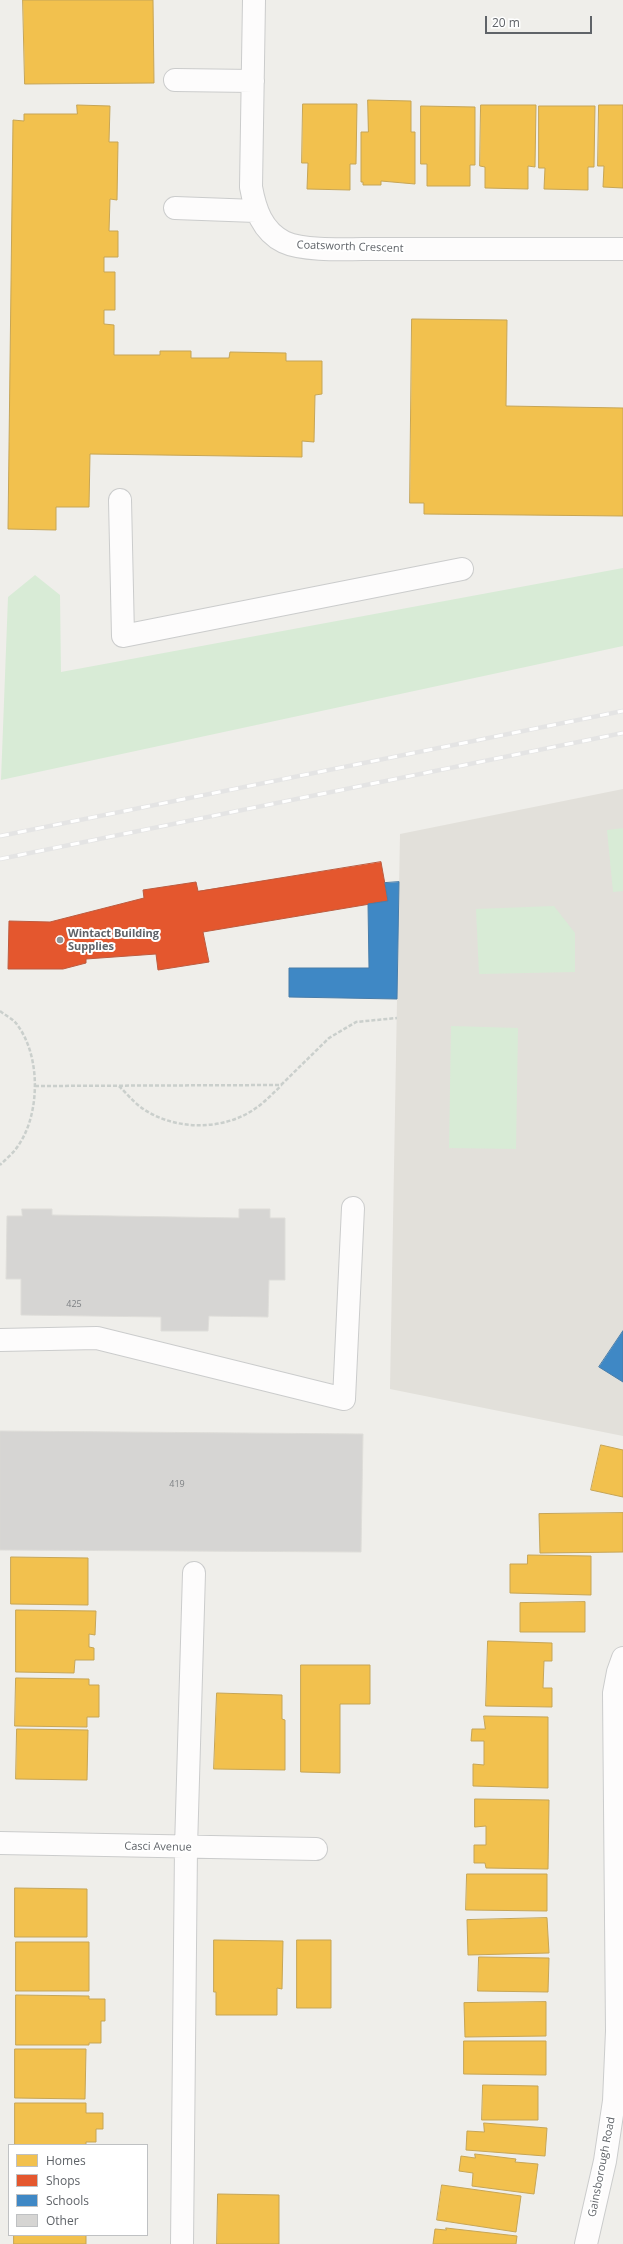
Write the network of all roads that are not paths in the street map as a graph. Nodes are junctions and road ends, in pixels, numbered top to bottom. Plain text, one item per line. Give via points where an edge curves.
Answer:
1 (254, 0) edge
2 (175, 80) dead end
3 (254, 81) junction
4 (175, 208) dead end
5 (256, 211) junction
6 (623, 249) edge
7 (120, 500) dead end
8 (462, 569) dead end
9 (353, 1208) dead end
10 (0, 1340) edge
11 (194, 1573) dead end
12 (623, 1658) edge
13 (0, 1843) edge
14 (186, 1848) junction
15 (316, 1849) dead end
16 (182, 2244) edge
17 (586, 2244) edge

1 - 3 street, Coatsworth Crescent
2 - 3 street
3 - 5 street, Coatsworth Crescent via 251,187
4 - 5 street
5 - 6 street, Coatsworth Crescent via 272,234 296,246
7 - 8 street via 122,636
9 - 10 street via 344,1399 97,1338
11 - 14 street
12 - 17 street, Gainsborough Road via 614,1693 617,2023 614,2101 605,2161
13 - 14 street, Casci Avenue
14 - 15 street, Casci Avenue
14 - 16 street

